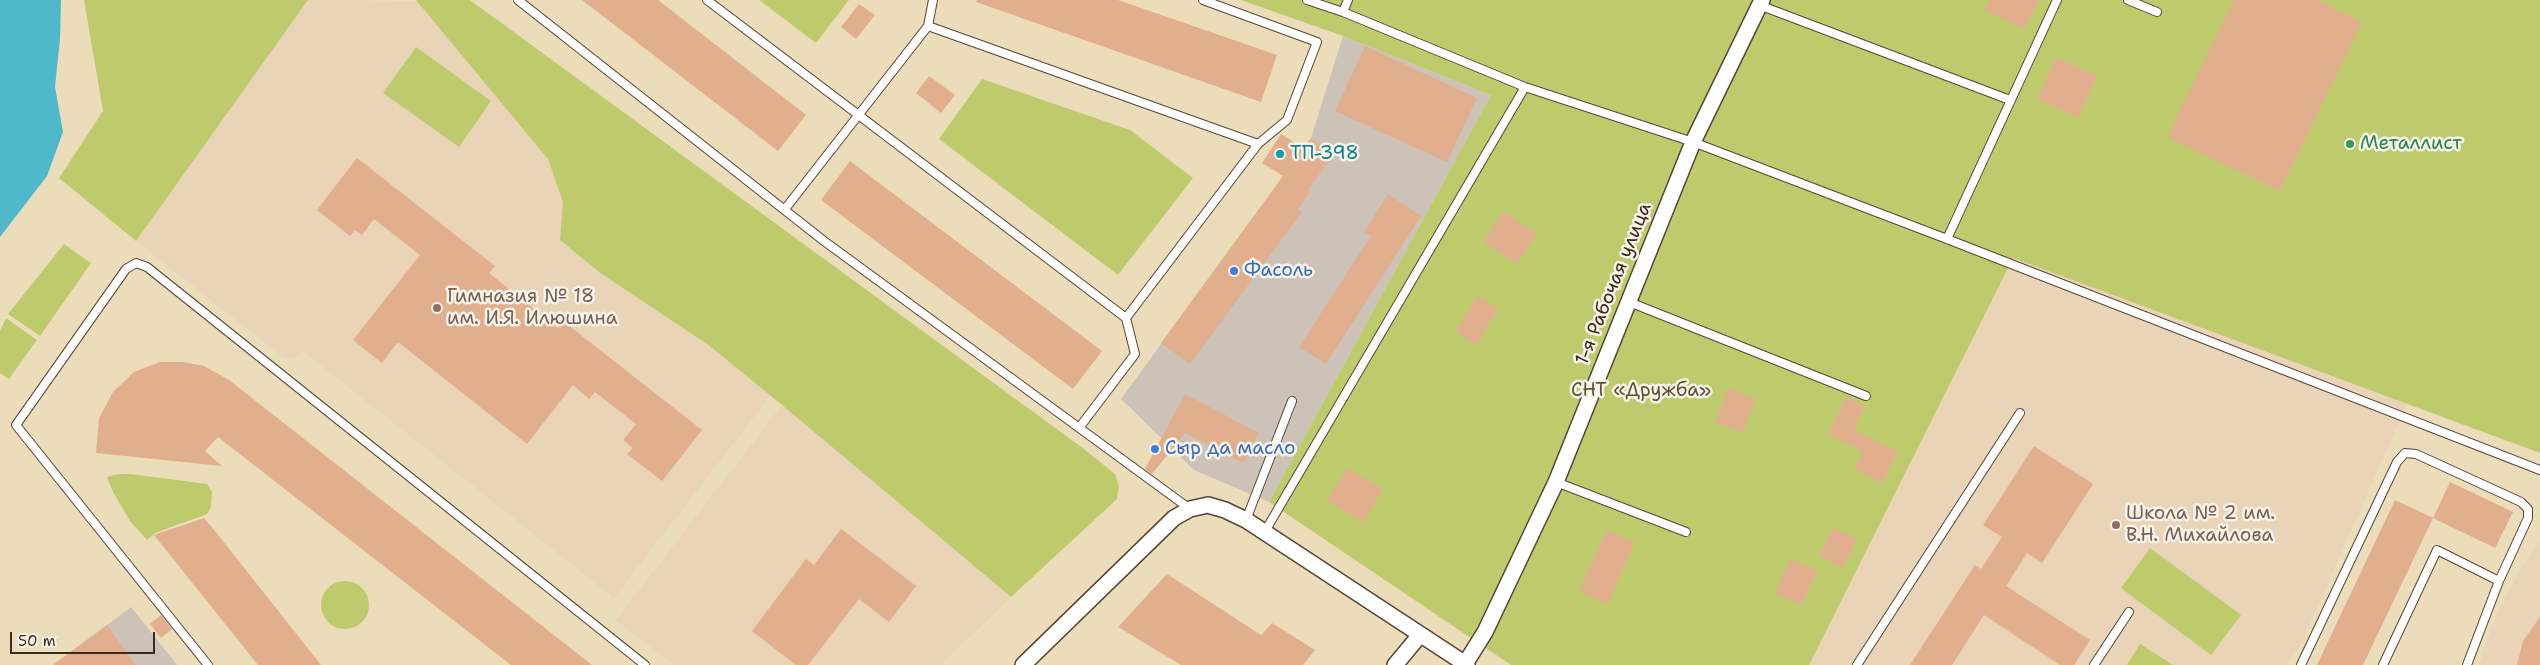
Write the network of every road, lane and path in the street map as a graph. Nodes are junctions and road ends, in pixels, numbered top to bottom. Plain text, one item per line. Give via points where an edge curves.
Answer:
1 (518, 0) edge
2 (707, 0) edge
3 (934, 0) edge
4 (1204, 0) edge
5 (1307, 0) edge
6 (1348, 0) edge
7 (2057, 0) edge
8 (2128, 0) edge
9 (1760, 2) edge
10 (1343, 12) junction
11 (2157, 12) dead end
12 (928, 26) junction
13 (1524, 86) junction
14 (2010, 100) junction
15 (858, 115) junction
16 (1693, 142) junction
17 (1258, 144) junction
18 (785, 209) junction
19 (1947, 239) junction
20 (1629, 302) junction
21 (1126, 318) junction
22 (1866, 396) dead end
23 (1292, 401) dead end
24 (2020, 413) dead end
25 (1079, 428) junction
26 (2540, 470) edge
27 (1556, 482) junction
28 (1190, 509) junction
29 (1246, 520) junction
30 (1686, 532) dead end
31 (1264, 533) junction
32 (2499, 581) junction
33 (2129, 612) dead end
34 (1420, 635) junction
35 (1466, 664) edge
36 (208, 665) edge
37 (645, 665) edge
38 (1023, 665) edge
39 (1395, 665) edge
40 (1857, 665) edge
41 (2094, 665) edge
42 (2301, 665) edge
43 (2383, 665) edge
44 (2467, 665) edge

1 - 18 lane
2 - 15 lane
3 - 12 lane
4 - 17 lane via 1317,42 1287,120
5 - 10 lane
6 - 10 lane
7 - 14 lane
8 - 11 lane
9 - 14 lane
9 - 16 street, 1-я Рабочая улица
10 - 13 lane
12 - 15 lane
12 - 17 lane
13 - 16 lane
13 - 31 lane
14 - 19 lane
15 - 18 lane
15 - 21 lane
16 - 19 lane
16 - 20 street, 1-я Рабочая улица
17 - 21 lane
18 - 25 lane
19 - 26 lane
20 - 22 lane
20 - 27 street, 1-я Рабочая улица
21 - 25 lane via 1135,354
23 - 29 lane
24 - 40 lane
25 - 28 lane
27 - 30 lane
27 - 35 street, 1-я Рабочая улица via 1485,632
28 - 29 street via 1208,505
28 - 38 street via 1174,518
29 - 31 street
31 - 34 street
32 - 42 lane via 2528,518 2528,509 2521,502 2416,454 2405,453 2397,462
32 - 43 lane via 2437,550
32 - 44 lane
33 - 41 lane
34 - 35 street
34 - 39 street
36 - 37 lane via 16,424 126,269 136,264 147,267

